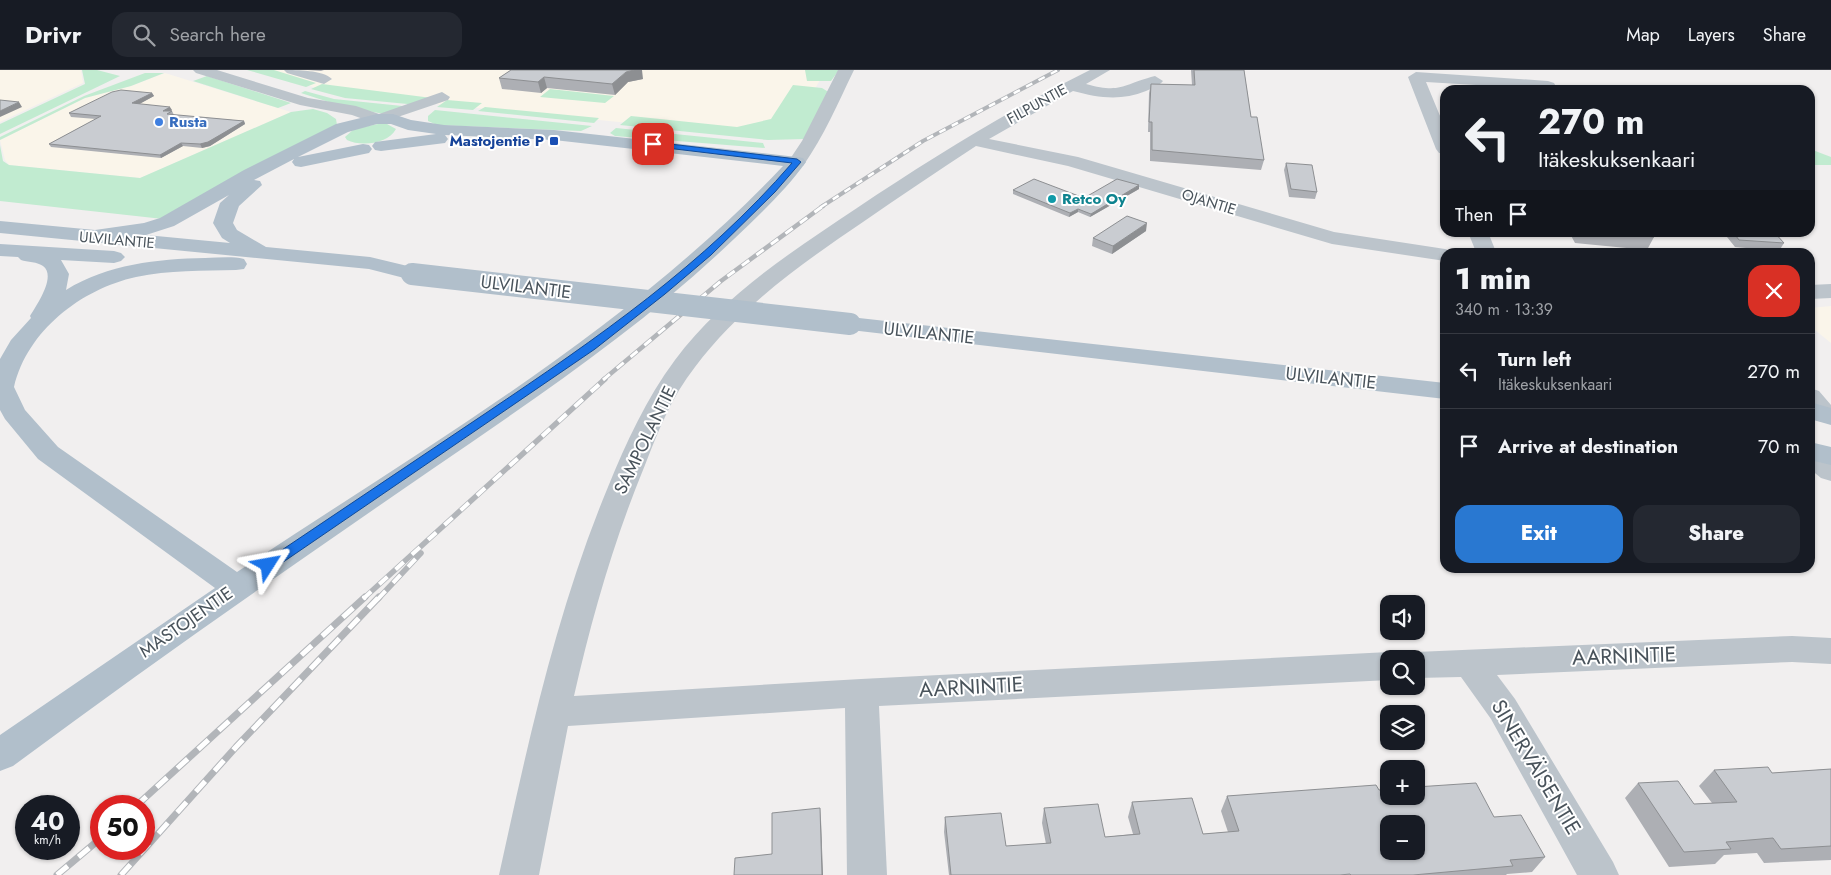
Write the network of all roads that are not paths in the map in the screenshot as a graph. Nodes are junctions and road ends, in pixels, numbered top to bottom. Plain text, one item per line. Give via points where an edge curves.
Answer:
1 (200, 70) edge
2 (292, 70) edge
3 (846, 70) edge
4 (1102, 70) edge
5 (324, 79) dead end
6 (1155, 81) dead end
7 (1071, 85) junction
8 (1533, 85) edge
9 (1425, 97) junction
10 (1440, 98) edge
11 (332, 108) junction
12 (380, 119) junction
13 (408, 124) junction
14 (339, 130) junction
15 (487, 133) junction
16 (1440, 136) edge
17 (974, 141) junction
18 (372, 147) junction
19 (797, 162) junction
20 (0, 227) edge
21 (87, 237) junction
22 (7, 251) edge
23 (262, 253) junction
24 (1440, 254) edge
25 (236, 264) junction
26 (412, 274) junction
27 (1831, 291) edge
28 (1815, 292) edge
29 (38, 322) junction
30 (1440, 390) edge
31 (1815, 452) edge
32 (1831, 456) edge
33 (1815, 459) edge
34 (1831, 472) edge
35 (236, 587) junction
36 (1831, 651) edge
37 (1468, 662) junction
38 (1425, 664) edge
39 (1380, 666) edge
40 (861, 693) junction
41 (553, 712) junction
42 (0, 755) edge
43 (519, 875) edge
44 (866, 875) edge
45 (1599, 875) edge

1 - 11 street
2 - 5 street
3 - 19 street via 811,142
4 - 7 street, FILPUNTIE
6 - 7 street via 1121,95
7 - 17 street, FILPUNTIE
8 - 9 street via 1416,77
9 - 10 street
9 - 16 street
11 - 12 street
11 - 14 street via 342,118
12 - 13 main road via 401,120
12 - 13 street via 442,97
12 - 14 main road
13 - 15 main road
13 - 18 main road via 409,130 404,136
14 - 18 main road via 332,137 335,145 342,148
14 - 21 main road via 251,174 168,222 123,234
15 - 18 main road
15 - 19 main road via 581,137
17 - 24 street, OJANTIE via 1072,161 1332,238
17 - 41 street, SAMPOLANTIE via 931,166 787,266 720,321 697,348 665,393 608,516 582,598
18 - 23 main road via 313,158 286,167 261,179 230,203 223,223 229,234
19 - 35 main road, MASTOJENTIE via 708,253 591,347
20 - 21 main road, ULVILANTIE
21 - 23 main road, ULVILANTIE
22 - 25 main road, ULVILANTIE
22 - 29 main road via 51,262 58,271 54,293
23 - 26 main road, ULVILANTIE via 370,263
25 - 26 main road, ULVILANTIE
25 - 29 main road via 156,267 107,279 77,294
26 - 30 main road, ULVILANTIE, bridge
27 - 28 street
29 - 35 main road via 9,363 2,387 14,413 48,453
31 - 32 main road
33 - 34 street
35 - 42 main road, MASTOJENTIE
36 - 37 street, AARNINTIE via 1792,649
37 - 38 street, AARNINTIE
37 - 45 street, SINERVÄISENTIE via 1503,709
39 - 40 street, AARNINTIE
40 - 41 street, AARNINTIE
40 - 44 street
41 - 43 street, SAMPOLANTIE

